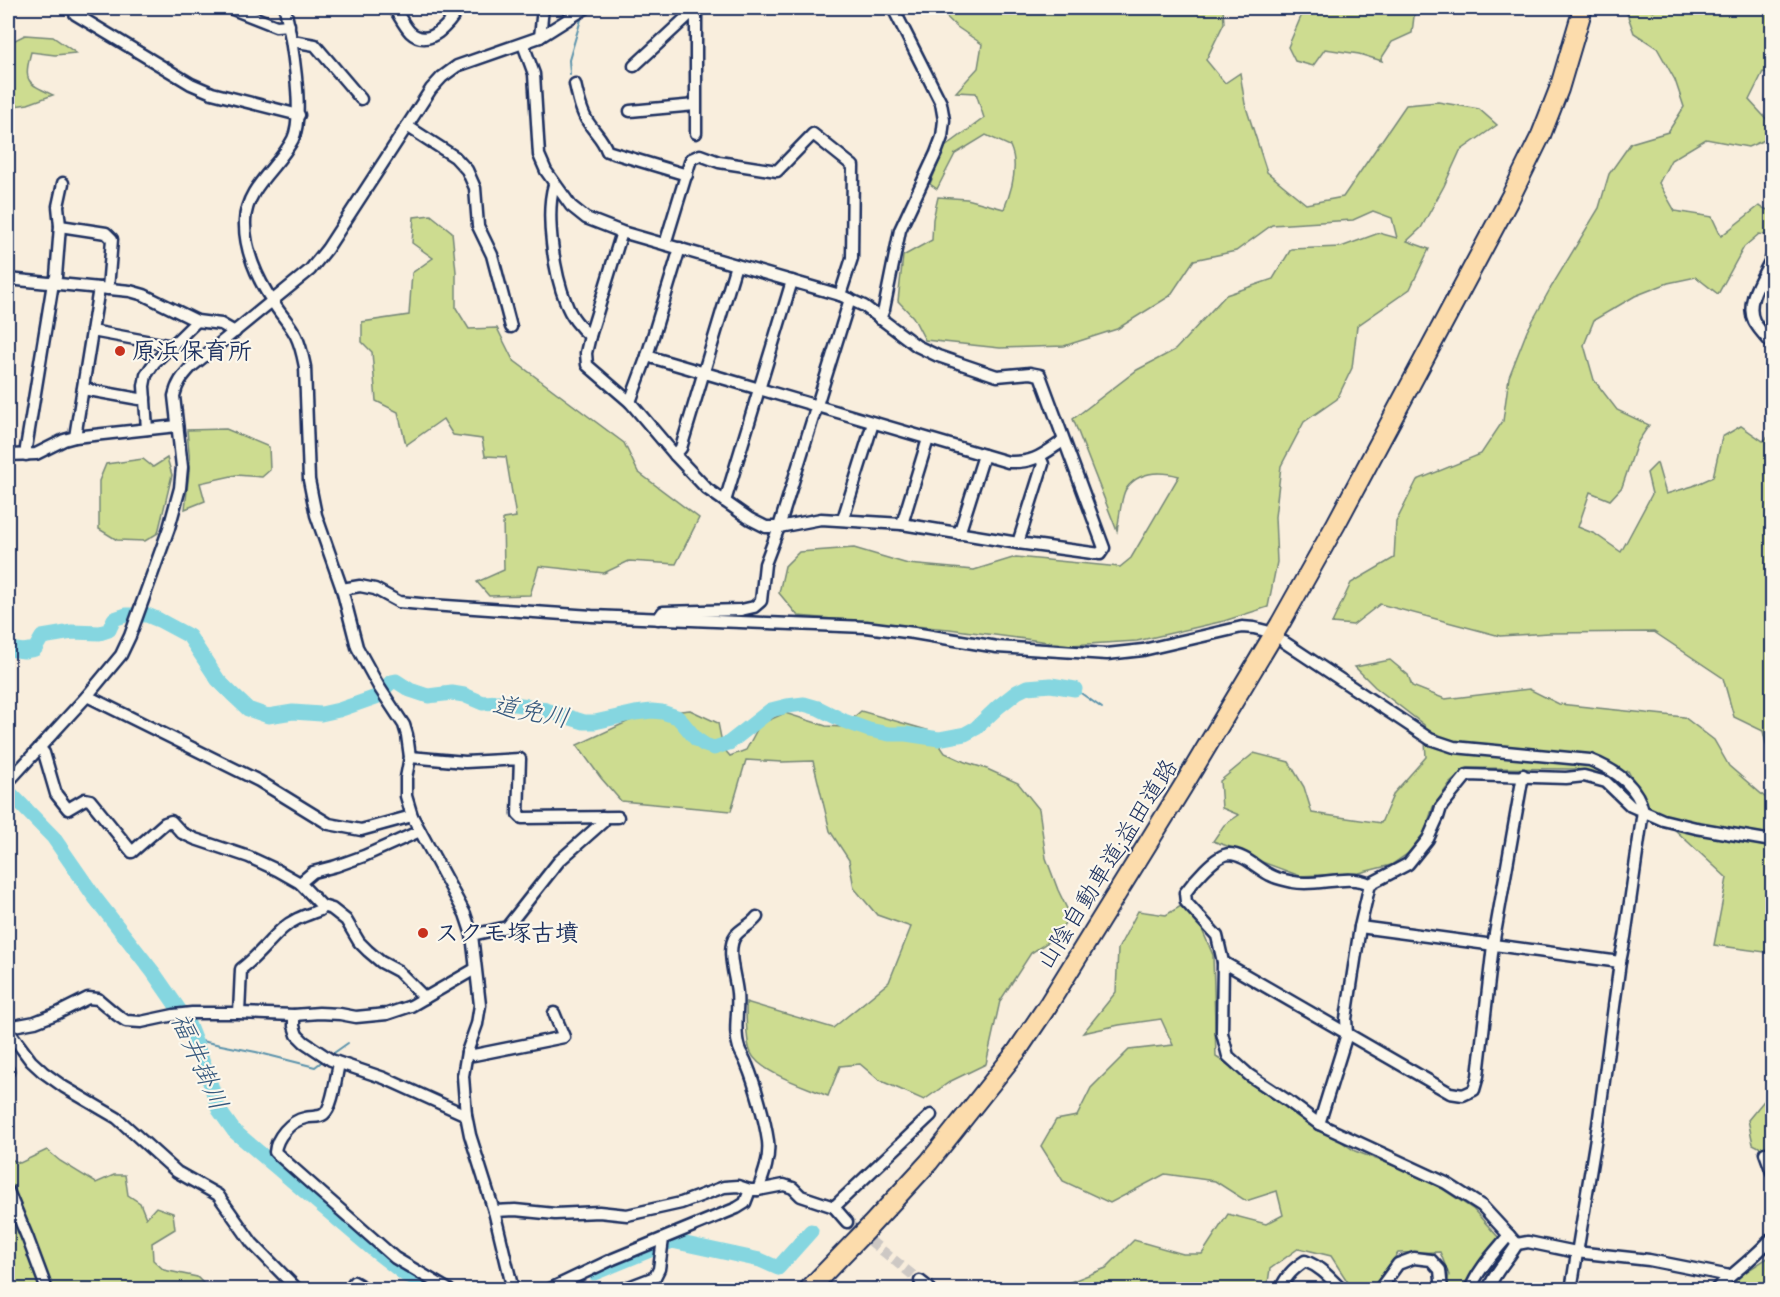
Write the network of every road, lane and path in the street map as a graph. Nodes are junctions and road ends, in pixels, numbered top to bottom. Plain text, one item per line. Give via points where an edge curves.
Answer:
1 (230, 8) edge
2 (285, 8) edge
3 (394, 8) edge
4 (459, 8) edge
5 (543, 8) edge
6 (586, 8) edge
7 (893, 8) edge
8 (1583, 8) edge
9 (696, 10) edge
10 (75, 14) dead end
11 (289, 25) junction
12 (540, 37) junction
13 (292, 41) junction
14 (523, 44) junction
15 (634, 66) dead end
16 (575, 84) dead end
17 (361, 99) dead end
18 (695, 105) junction
19 (630, 111) dead end
20 (299, 115) junction
21 (407, 126) junction
22 (696, 133) dead end
23 (687, 175) junction
24 (63, 183) dead end
25 (554, 184) junction
26 (60, 226) junction
27 (622, 232) junction
28 (665, 244) junction
29 (680, 248) junction
30 (1773, 257) edge
31 (736, 265) junction
32 (8, 279) edge
33 (792, 281) junction
34 (53, 283) junction
35 (104, 289) junction
36 (845, 297) junction
37 (272, 302) junction
38 (880, 319) junction
39 (197, 321) junction
40 (511, 327) dead end
41 (92, 331) junction
42 (235, 332) junction
43 (590, 336) junction
44 (1773, 344) edge
45 (173, 346) junction
46 (647, 356) junction
47 (703, 373) junction
48 (83, 389) junction
49 (759, 389) junction
50 (145, 398) junction
51 (630, 402) junction
52 (816, 406) junction
53 (873, 423) junction
54 (177, 426) junction
55 (147, 429) junction
56 (75, 437) junction
57 (928, 439) junction
58 (1063, 441) junction
59 (8, 455) edge
60 (26, 455) junction
61 (675, 455) junction
62 (984, 455) junction
63 (1040, 457) junction
64 (724, 501) junction
65 (843, 519) junction
66 (902, 524) junction
67 (779, 527) junction
68 (959, 534) junction
69 (1018, 543) junction
70 (342, 589) junction
71 (658, 619) junction
72 (1266, 631) dead end
73 (1284, 642) dead end
74 (87, 696) junction
75 (40, 748) junction
76 (410, 757) junction
77 (1523, 775) junction
78 (8, 782) edge
79 (1643, 811) junction
80 (412, 816) junction
81 (602, 817) junction
82 (618, 817) dead end
83 (420, 831) junction
84 (1773, 841) edge
85 (300, 883) junction
86 (1370, 884) junction
87 (322, 906) junction
88 (757, 918) dead end
89 (1360, 927) junction
90 (472, 935) junction
91 (1493, 945) junction
92 (1223, 962) junction
93 (1620, 962) junction
94 (475, 969) junction
95 (425, 998) junction
96 (239, 1013) junction
97 (554, 1013) dead end
98 (294, 1015) junction
99 (8, 1032) edge
100 (1347, 1034) junction
101 (467, 1052) junction
102 (339, 1064) junction
103 (466, 1115) junction
104 (931, 1115) dead end
105 (1319, 1124) junction
106 (1765, 1153) dead end
107 (1773, 1172) edge
108 (754, 1190) junction
109 (8, 1191) edge
110 (834, 1207) junction
111 (494, 1211) junction
112 (847, 1222) tunnel mouth
113 (1773, 1238) edge
114 (663, 1239) junction
115 (1513, 1239) junction
116 (1576, 1252) junction
117 (1730, 1276) junction
118 (920, 1281) tunnel mouth
119 (550, 1288) edge
120 (47, 1290) edge
121 (298, 1290) edge
122 (348, 1290) edge
123 (368, 1290) edge
124 (449, 1290) edge
125 (513, 1290) edge
126 (621, 1290) edge
127 (808, 1290) edge
128 (928, 1290) edge
129 (1280, 1290) edge
130 (1342, 1290) edge
131 (1379, 1290) edge
132 (1442, 1290) edge
133 (1470, 1290) edge
134 (1488, 1290) edge
135 (1571, 1290) edge
136 (1715, 1290) edge

1 - 11 street via 276,26
2 - 11 street
3 - 4 street via 410,32 429,39
5 - 12 street
6 - 12 street
7 - 38 street via 937,94 944,120 936,153 900,230
8 - 127 highway, 山陰自動車道;益田道路 via 1559,89 1506,206 1280,624 1108,909 1017,1051 929,1162
9 - 15 street
9 - 18 street
10 - 20 street via 191,84
11 - 13 street
12 - 14 street
13 - 17 street via 315,45
13 - 20 street
14 - 21 street via 458,66 442,76
14 - 25 street via 534,74 539,155
16 - 23 street via 588,122 607,152
18 - 19 street
18 - 22 street
20 - 37 street via 293,140 258,187 248,204 245,221 258,278
21 - 37 street via 327,249 310,270
21 - 40 street via 455,157 467,170 475,188 478,226 492,255
23 - 28 street
23 - 36 street via 691,159 700,155 777,171 813,134 853,166 852,258
24 - 26 street via 58,206
25 - 27 street via 586,218
25 - 43 street via 550,196 558,278 566,305
26 - 34 street
26 - 35 street via 106,233 112,239
27 - 28 street
27 - 43 street
28 - 29 street
29 - 31 street
29 - 46 street
30 - 44 street via 1751,308 1753,320
31 - 33 street
31 - 47 street
32 - 34 street
33 - 36 street
33 - 49 street
34 - 35 street
34 - 60 street
35 - 39 street via 144,295
35 - 41 street
36 - 38 street
36 - 52 street
37 - 42 street
37 - 70 street via 301,349 311,497
38 - 58 street via 938,356 997,376 1040,375
39 - 42 street via 221,324
39 - 45 street
41 - 45 street
41 - 48 street
42 - 54 street via 191,367 177,385
43 - 51 street via 586,365
45 - 50 street via 146,375
46 - 47 street
46 - 51 street
47 - 49 street
47 - 61 street via 681,448
48 - 50 street
48 - 56 street
49 - 52 street
49 - 64 street
50 - 55 street
51 - 61 street
52 - 53 street
52 - 67 street
53 - 57 street
53 - 65 street
54 - 55 street
54 - 74 street via 182,466 169,528 121,655
55 - 56 street
56 - 60 street
57 - 62 street
57 - 66 street
58 - 63 street
58 - 69 street via 1104,548 1100,554
59 - 60 street
61 - 64 street
62 - 63 street via 1008,462
62 - 68 street
63 - 69 street via 1042,464
64 - 67 street via 766,527
65 - 66 street
65 - 67 street
66 - 68 street
67 - 71 street via 765,564 761,601 754,607 663,612
68 - 69 street
70 - 71 street via 375,588 399,602
70 - 76 street via 357,647 404,725
71 - 72 street via 866,627 997,647 1107,654 1143,650 1242,627
73 - 79 street via 1430,739 1454,747 1590,760 1610,767 1630,785
74 - 75 street
74 - 80 street via 259,781 329,825 361,830
75 - 78 street
75 - 85 street via 56,794 68,809 90,800 132,852 171,821 195,839 249,857
76 - 80 street via 406,796
76 - 81 street via 465,762 520,759 518,814 522,818
77 - 79 street via 1584,776 1606,782 1631,806
77 - 86 street via 1467,775 1441,807 1428,839 1408,864
77 - 91 street
79 - 84 street via 1696,828
79 - 93 street
80 - 83 street
81 - 82 street
81 - 90 street via 603,822 559,861 507,927
83 - 85 street via 364,856 313,872
83 - 90 street via 465,914
85 - 87 street
86 - 89 street
86 - 92 street via 1360,879 1295,883 1272,876 1238,856 1218,858 1185,893 1186,902 1216,936
87 - 95 street via 346,920 363,947 398,971
87 - 96 street via 283,928 242,969
88 - 108 street via 736,935 731,960 738,996 739,1048 768,1139 765,1173
89 - 91 street
89 - 100 street
90 - 94 street
91 - 93 street
91 - 100 street via 1474,1090 1463,1095 1450,1093
92 - 100 street
92 - 105 street via 1222,1033 1228,1056
93 - 116 street
94 - 95 street
94 - 101 street via 480,1005
95 - 98 street via 387,1014
96 - 98 street
96 - 99 street via 192,1013 141,1023 126,1021 98,999 88,998
97 - 101 street via 564,1037 474,1054
98 - 102 street via 297,1035
99 - 121 street via 43,1072 117,1118 177,1172 218,1195 252,1243
100 - 105 street
101 - 103 street
102 - 103 street via 384,1078
102 - 124 street via 325,1114 294,1123 281,1136 275,1152 395,1258
103 - 111 street
104 - 110 street
105 - 115 street via 1446,1183 1482,1206
106 - 107 street
108 - 110 street via 784,1185 801,1196
108 - 111 street via 724,1186 681,1203 627,1215
108 - 114 street via 737,1208
109 - 120 street
110 - 112 street
111 - 125 street
113 - 117 street
114 - 119 street
114 - 126 street via 655,1277
115 - 116 street
115 - 133 street via 1487,1261
115 - 134 street via 1511,1255
116 - 117 street via 1649,1260
116 - 135 street
117 - 136 street
118 - 128 street
122 - 123 street via 354,1282
129 - 130 street via 1285,1278 1305,1261 1324,1271
131 - 132 street via 1398,1264 1414,1258 1431,1260 1440,1270

